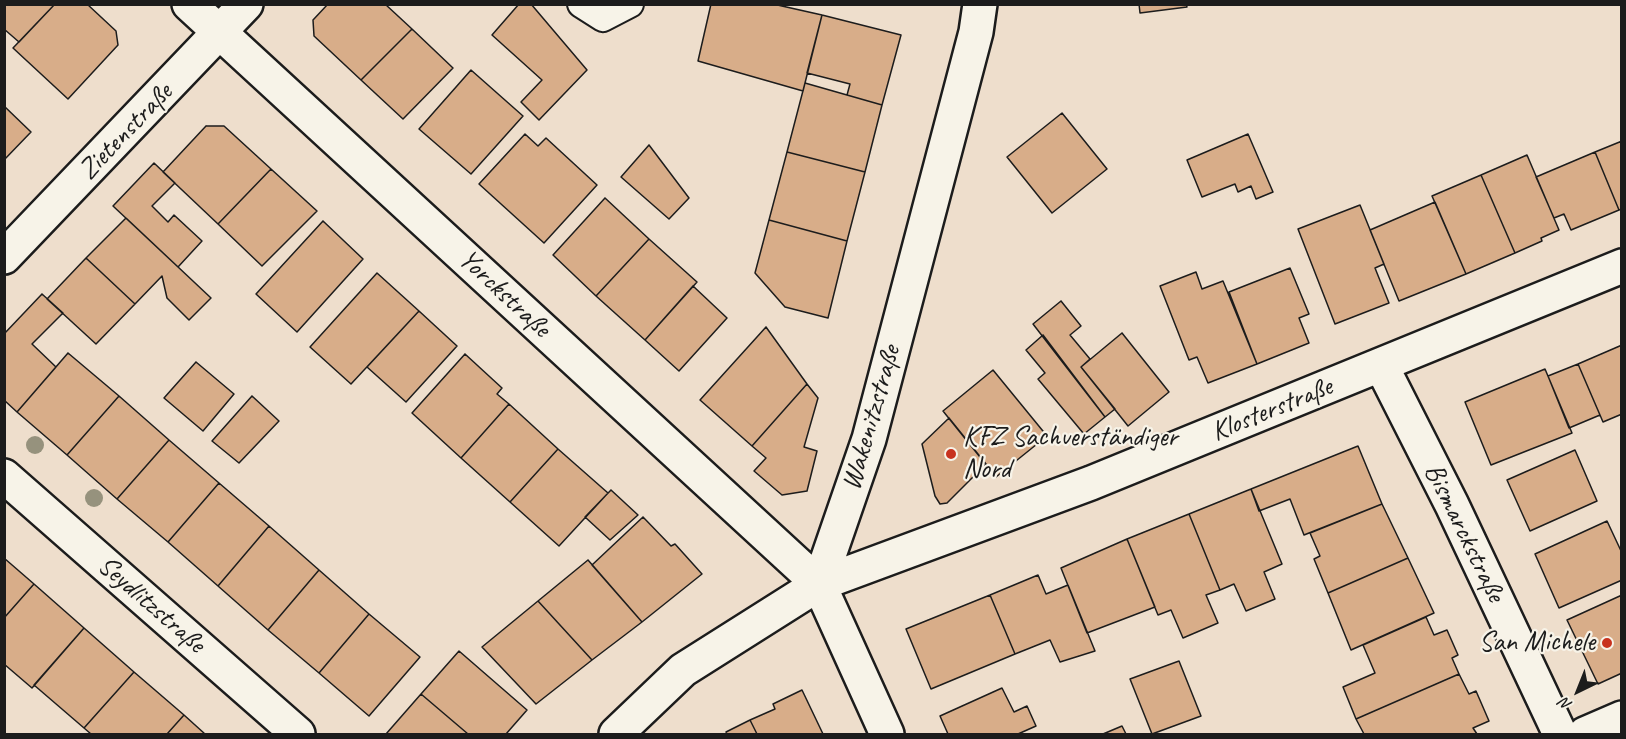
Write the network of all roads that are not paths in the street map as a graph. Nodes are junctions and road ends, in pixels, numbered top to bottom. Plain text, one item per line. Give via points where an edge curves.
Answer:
1 (189, 4) edge
2 (246, 4) edge
3 (581, 4) edge
4 (630, 4) edge
5 (980, 4) edge
6 (220, 34) junction
7 (4, 257) edge
8 (1622, 266) edge
9 (1381, 366) junction
10 (4, 476) edge
11 (819, 584) junction
12 (1622, 718) edge
13 (298, 735) edge
14 (616, 735) edge
15 (887, 735) edge
16 (1560, 735) edge
17 (1585, 735) edge

1 - 6 street, Yorckstraße
2 - 6 street, Zietenstraße
3 - 4 lane via 603,18
5 - 11 street, Wakenitzstraße via 976,32 869,439
6 - 7 street, Zietenstraße
6 - 11 street, Yorckstraße
8 - 9 street, Klosterstraße
9 - 11 street, Klosterstraße via 1091,483
9 - 16 street, Bismarckstraße via 1452,505
10 - 13 street, Seydlitzstraße
11 - 14 street via 683,670
11 - 15 street
12 - 17 street

